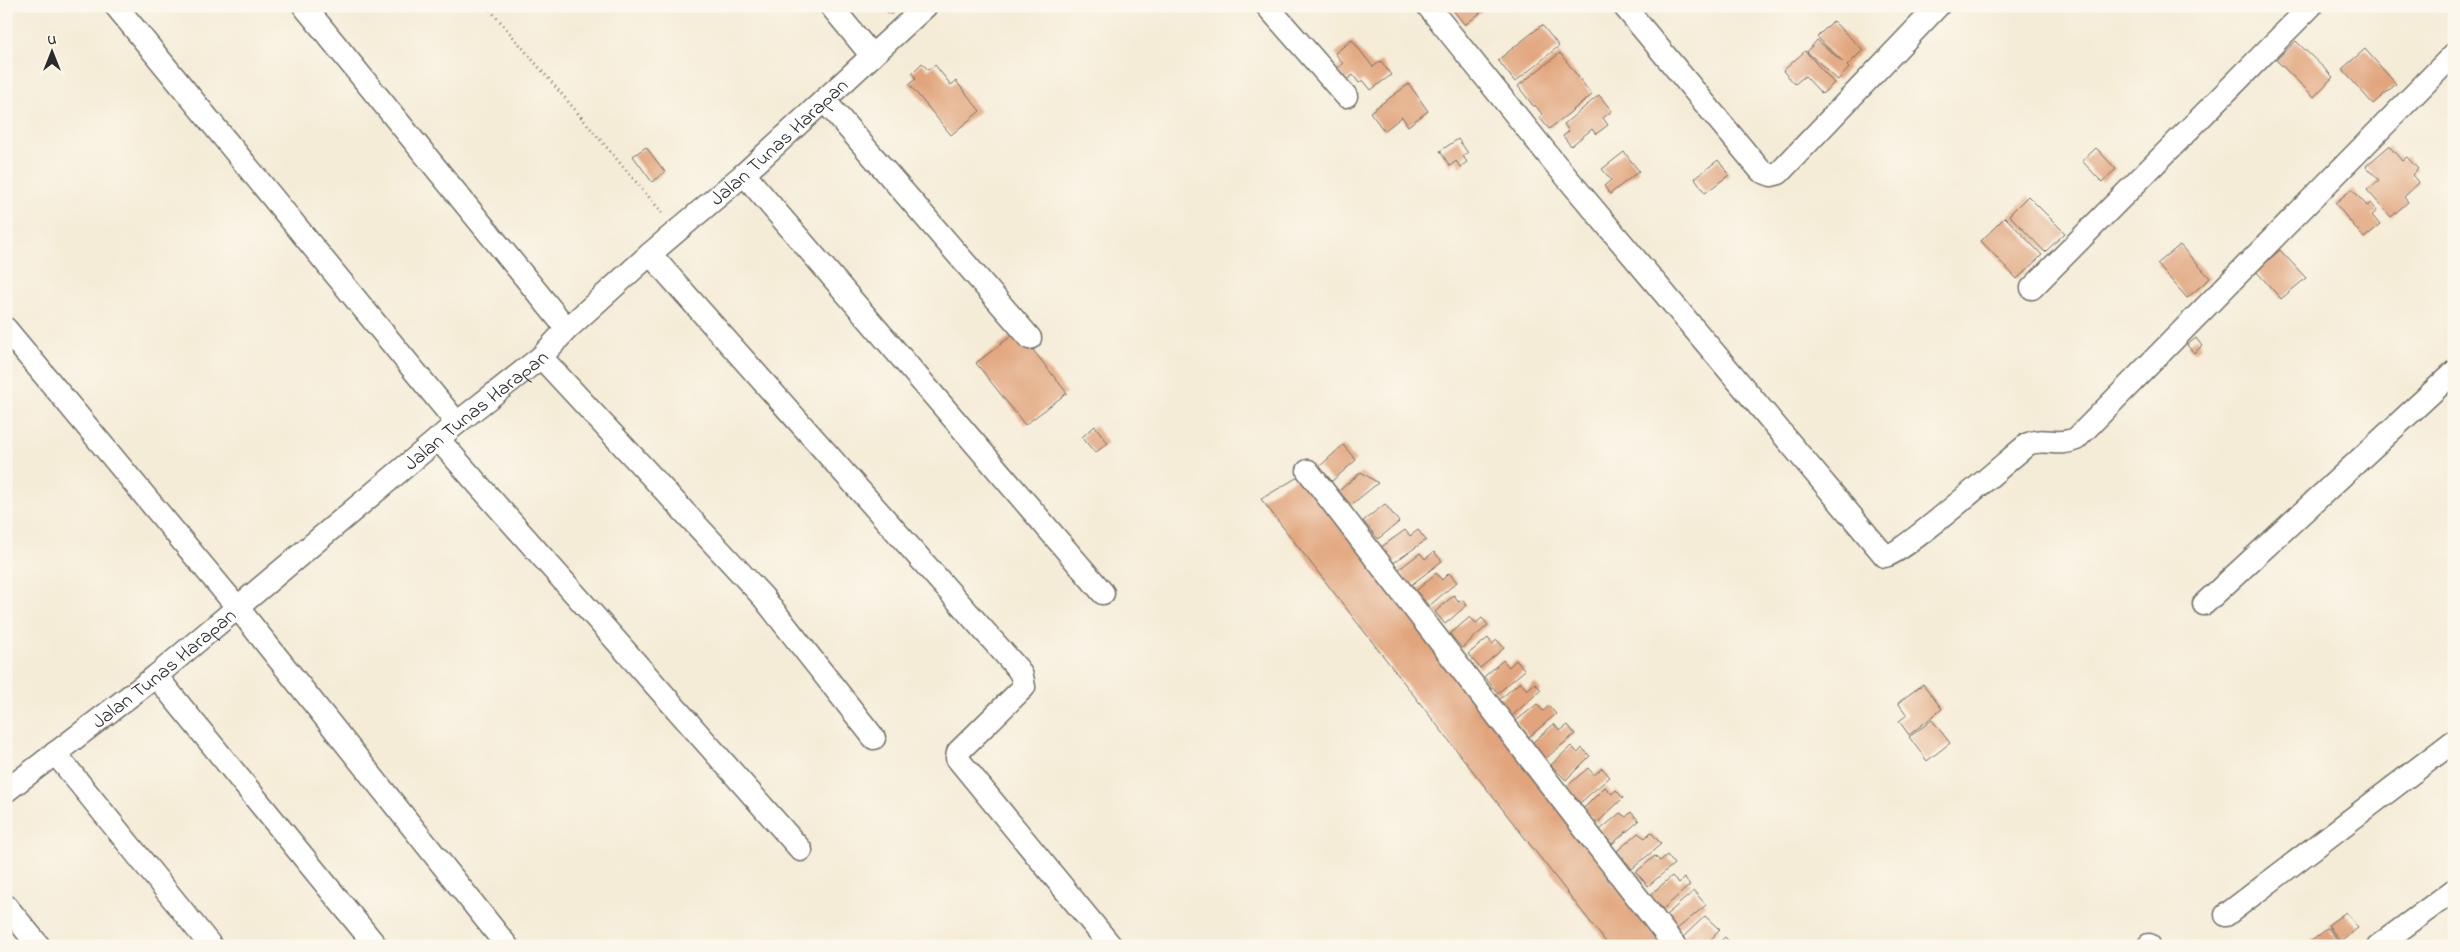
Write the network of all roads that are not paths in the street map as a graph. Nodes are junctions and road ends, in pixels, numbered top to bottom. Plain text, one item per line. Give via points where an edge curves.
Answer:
1 (116, 6) edge
2 (304, 6) edge
3 (831, 6) edge
4 (926, 6) edge
5 (1267, 6) edge
6 (1428, 6) edge
7 (1624, 6) edge
8 (1938, 6) edge
9 (2311, 6) edge
10 (2454, 54) edge
11 (872, 56) junction
12 (1346, 96) dead end
13 (824, 100) junction
14 (744, 174) junction
15 (650, 254) junction
16 (2032, 288) dead end
17 (6, 329) edge
18 (567, 329) junction
19 (1030, 338) dead end
20 (541, 357) junction
21 (2454, 372) edge
22 (457, 423) junction
23 (438, 439) junction
24 (1308, 471) dead end
25 (1103, 593) dead end
26 (2204, 604) dead end
27 (238, 608) junction
28 (156, 676) junction
29 (874, 738) dead end
30 (2454, 741) edge
31 (55, 753) junction
32 (6, 791) edge
33 (800, 850) dead end
34 (2454, 890) edge
35 (6, 906) edge
36 (2226, 915) dead end
37 (39, 946) edge
38 (211, 946) edge
39 (376, 946) edge
40 (507, 946) edge
41 (1111, 946) edge
42 (1676, 946) edge
43 (2378, 946) edge

1 - 22 street
2 - 18 street
3 - 11 street
4 - 11 street, Jalan Tunas Harapan
5 - 12 street
6 - 10 street via 1553,161 1885,556 1891,556 1918,535 2028,444 2041,441 2058,444 2076,439
7 - 8 street via 1761,171 1770,175 1779,173
9 - 16 street
11 - 13 street, Jalan Tunas Harapan
13 - 14 street, Jalan Tunas Harapan
13 - 19 street
14 - 15 street, Jalan Tunas Harapan
14 - 25 street
15 - 18 street, Jalan Tunas Harapan
15 - 41 street via 1022,676 1024,687 958,752 957,758
17 - 27 street
18 - 20 street, Jalan Tunas Harapan
20 - 22 street, Jalan Tunas Harapan
20 - 29 street via 763,597
21 - 26 street
22 - 23 street, Jalan Tunas Harapan
23 - 27 street, Jalan Tunas Harapan
23 - 33 street
24 - 42 street
27 - 28 street, Jalan Tunas Harapan
27 - 40 street
28 - 31 street, Jalan Tunas Harapan
28 - 39 street
30 - 36 street
31 - 32 street, Jalan Tunas Harapan
31 - 38 street
34 - 43 street
35 - 37 street

